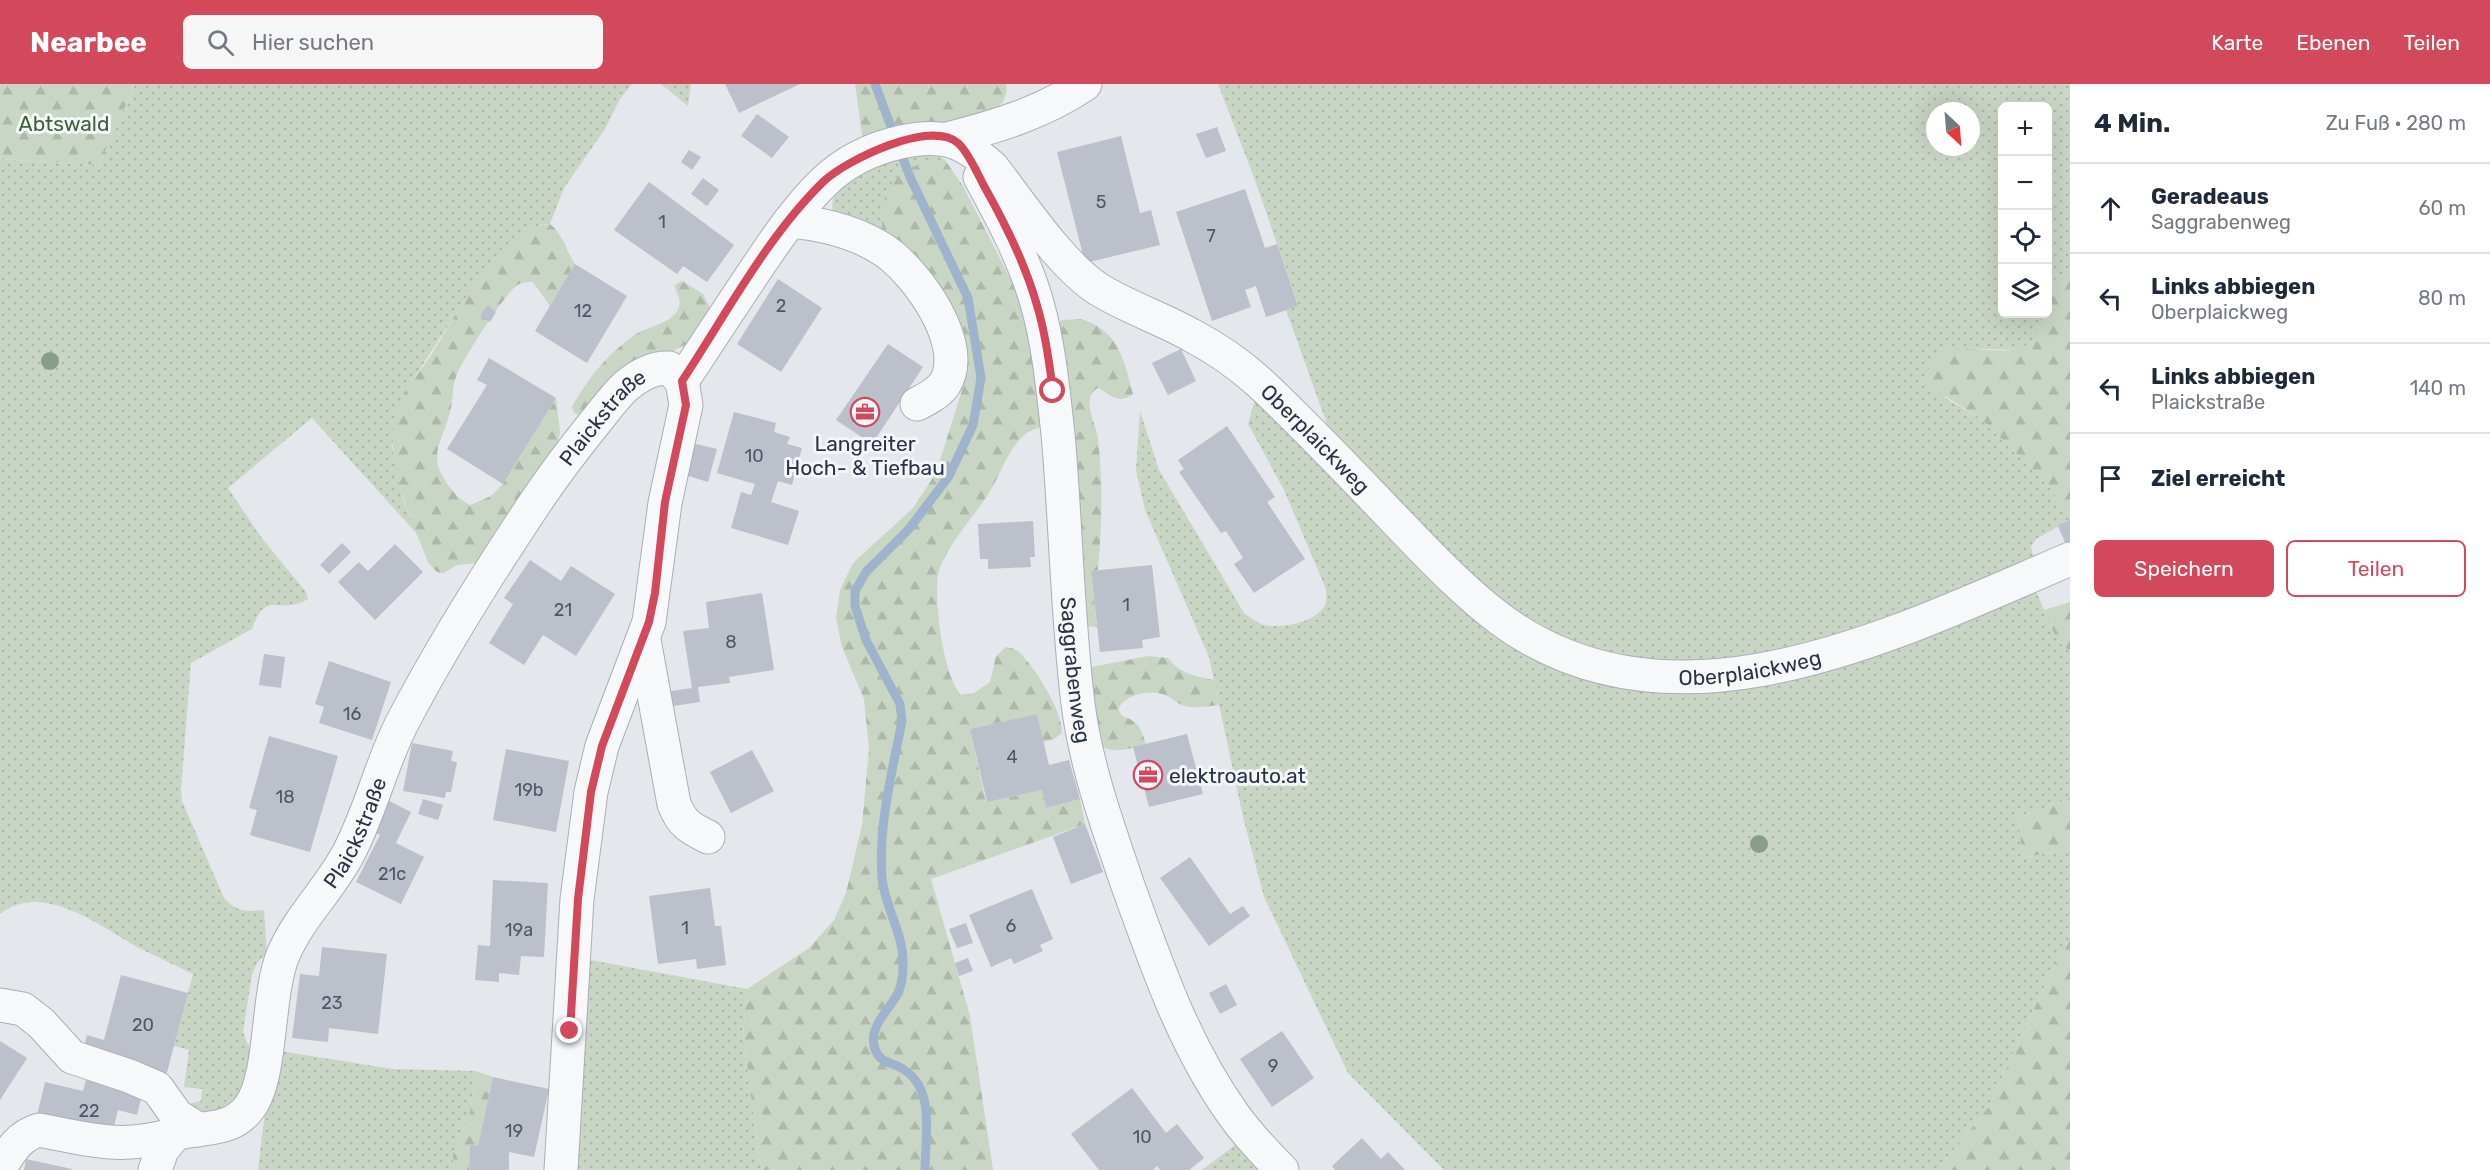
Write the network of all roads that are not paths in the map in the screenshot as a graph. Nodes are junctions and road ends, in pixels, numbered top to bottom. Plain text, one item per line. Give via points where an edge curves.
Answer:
1 (1085, 84) edge
2 (952, 141) junction
3 (790, 221) junction
4 (682, 381) junction
5 (917, 404) dead end
6 (2070, 559) edge
7 (644, 640) junction
8 (708, 837) dead end
9 (0, 1005) edge
10 (187, 1132) junction
11 (0, 1168) edge
12 (155, 1170) edge
13 (561, 1170) edge
14 (1282, 1170) edge

1 - 2 street via 1068,96 1020,117
2 - 3 street via 928,137 896,143 857,158 826,180
2 - 6 street, Oberplaickweg via 992,167 1071,268 1098,288 1190,334 1240,366 1288,409 1481,604 1530,638 1587,664 1644,676 1697,678 1776,666 1907,627
2 - 14 street, Saggrabenweg via 973,165 1019,253 1046,341 1061,470 1078,703 1091,774 1110,835 1190,1043 1234,1116
3 - 4 street
3 - 5 street via 835,228 865,240 886,252 922,287 946,334 950,371 933,396
4 - 7 street, Plaickstraße via 686,405 665,502 655,593
4 - 10 street, Plaickstraße via 669,368 663,368 645,373 625,387 556,471 499,557 443,647 401,727 347,856 304,915 283,955 257,1096 249,1109 225,1126
7 - 8 street via 674,804 688,826
7 - 13 street, Plaickstraße via 602,746 591,792 578,899
9 - 10 street via 23,1010 41,1023 72,1058 157,1088
10 - 11 street via 139,1143 110,1143 39,1130 18,1141
10 - 12 street via 162,1150

